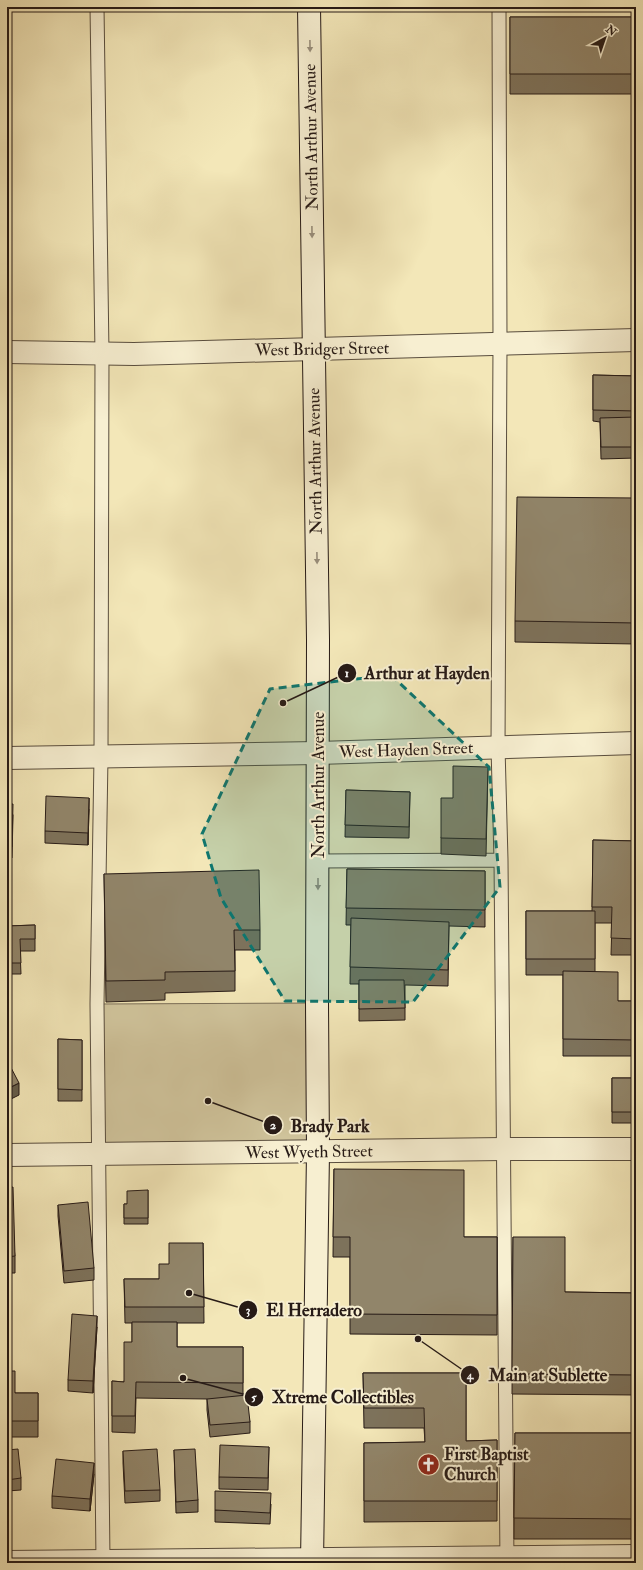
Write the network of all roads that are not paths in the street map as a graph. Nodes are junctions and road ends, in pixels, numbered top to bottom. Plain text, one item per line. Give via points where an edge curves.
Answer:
1 (97, 7) edge
2 (309, 7) edge
3 (500, 7) edge
4 (636, 340) edge
5 (500, 344) junction
6 (313, 349) junction
7 (7, 352) edge
8 (102, 353) junction
9 (636, 743) edge
10 (498, 747) junction
11 (318, 753) junction
12 (101, 757) junction
13 (7, 758) edge
14 (501, 860) junction
15 (318, 861) junction
16 (504, 1149) junction
17 (636, 1149) edge
18 (318, 1152) junction
19 (98, 1154) junction
20 (7, 1155) edge
21 (636, 1556) edge
22 (507, 1560) edge
23 (104, 1561) junction
24 (312, 1561) edge
25 (7, 1562) edge

1 - 8 lane
2 -> 6 street, North Arthur Avenue
3 - 5 lane
4 - 5 street, West Bridger Street
5 - 6 street, West Bridger Street
5 - 10 lane
6 - 8 street, West Bridger Street
6 -> 11 street, North Arthur Avenue
7 - 8 street, West Bridger Street
8 - 12 lane
9 - 10 street, West Hayden Street
10 - 11 street, West Hayden Street
10 - 14 lane
11 - 12 street, West Hayden Street
11 - 15 street, North Arthur Avenue
12 - 13 street, West Hayden Street
12 - 19 lane via 96,1004
14 - 15 lane
14 - 16 lane
15 -> 18 street, North Arthur Avenue
16 - 17 street, West Wyeth Street
16 - 18 street, West Wyeth Street
16 - 22 lane
18 - 19 street, West Wyeth Street
18 - 24 street, North Arthur Avenue
19 - 20 street, West Wyeth Street
19 - 23 lane
21 - 22 street
22 - 24 street
23 - 24 street
23 - 25 street

